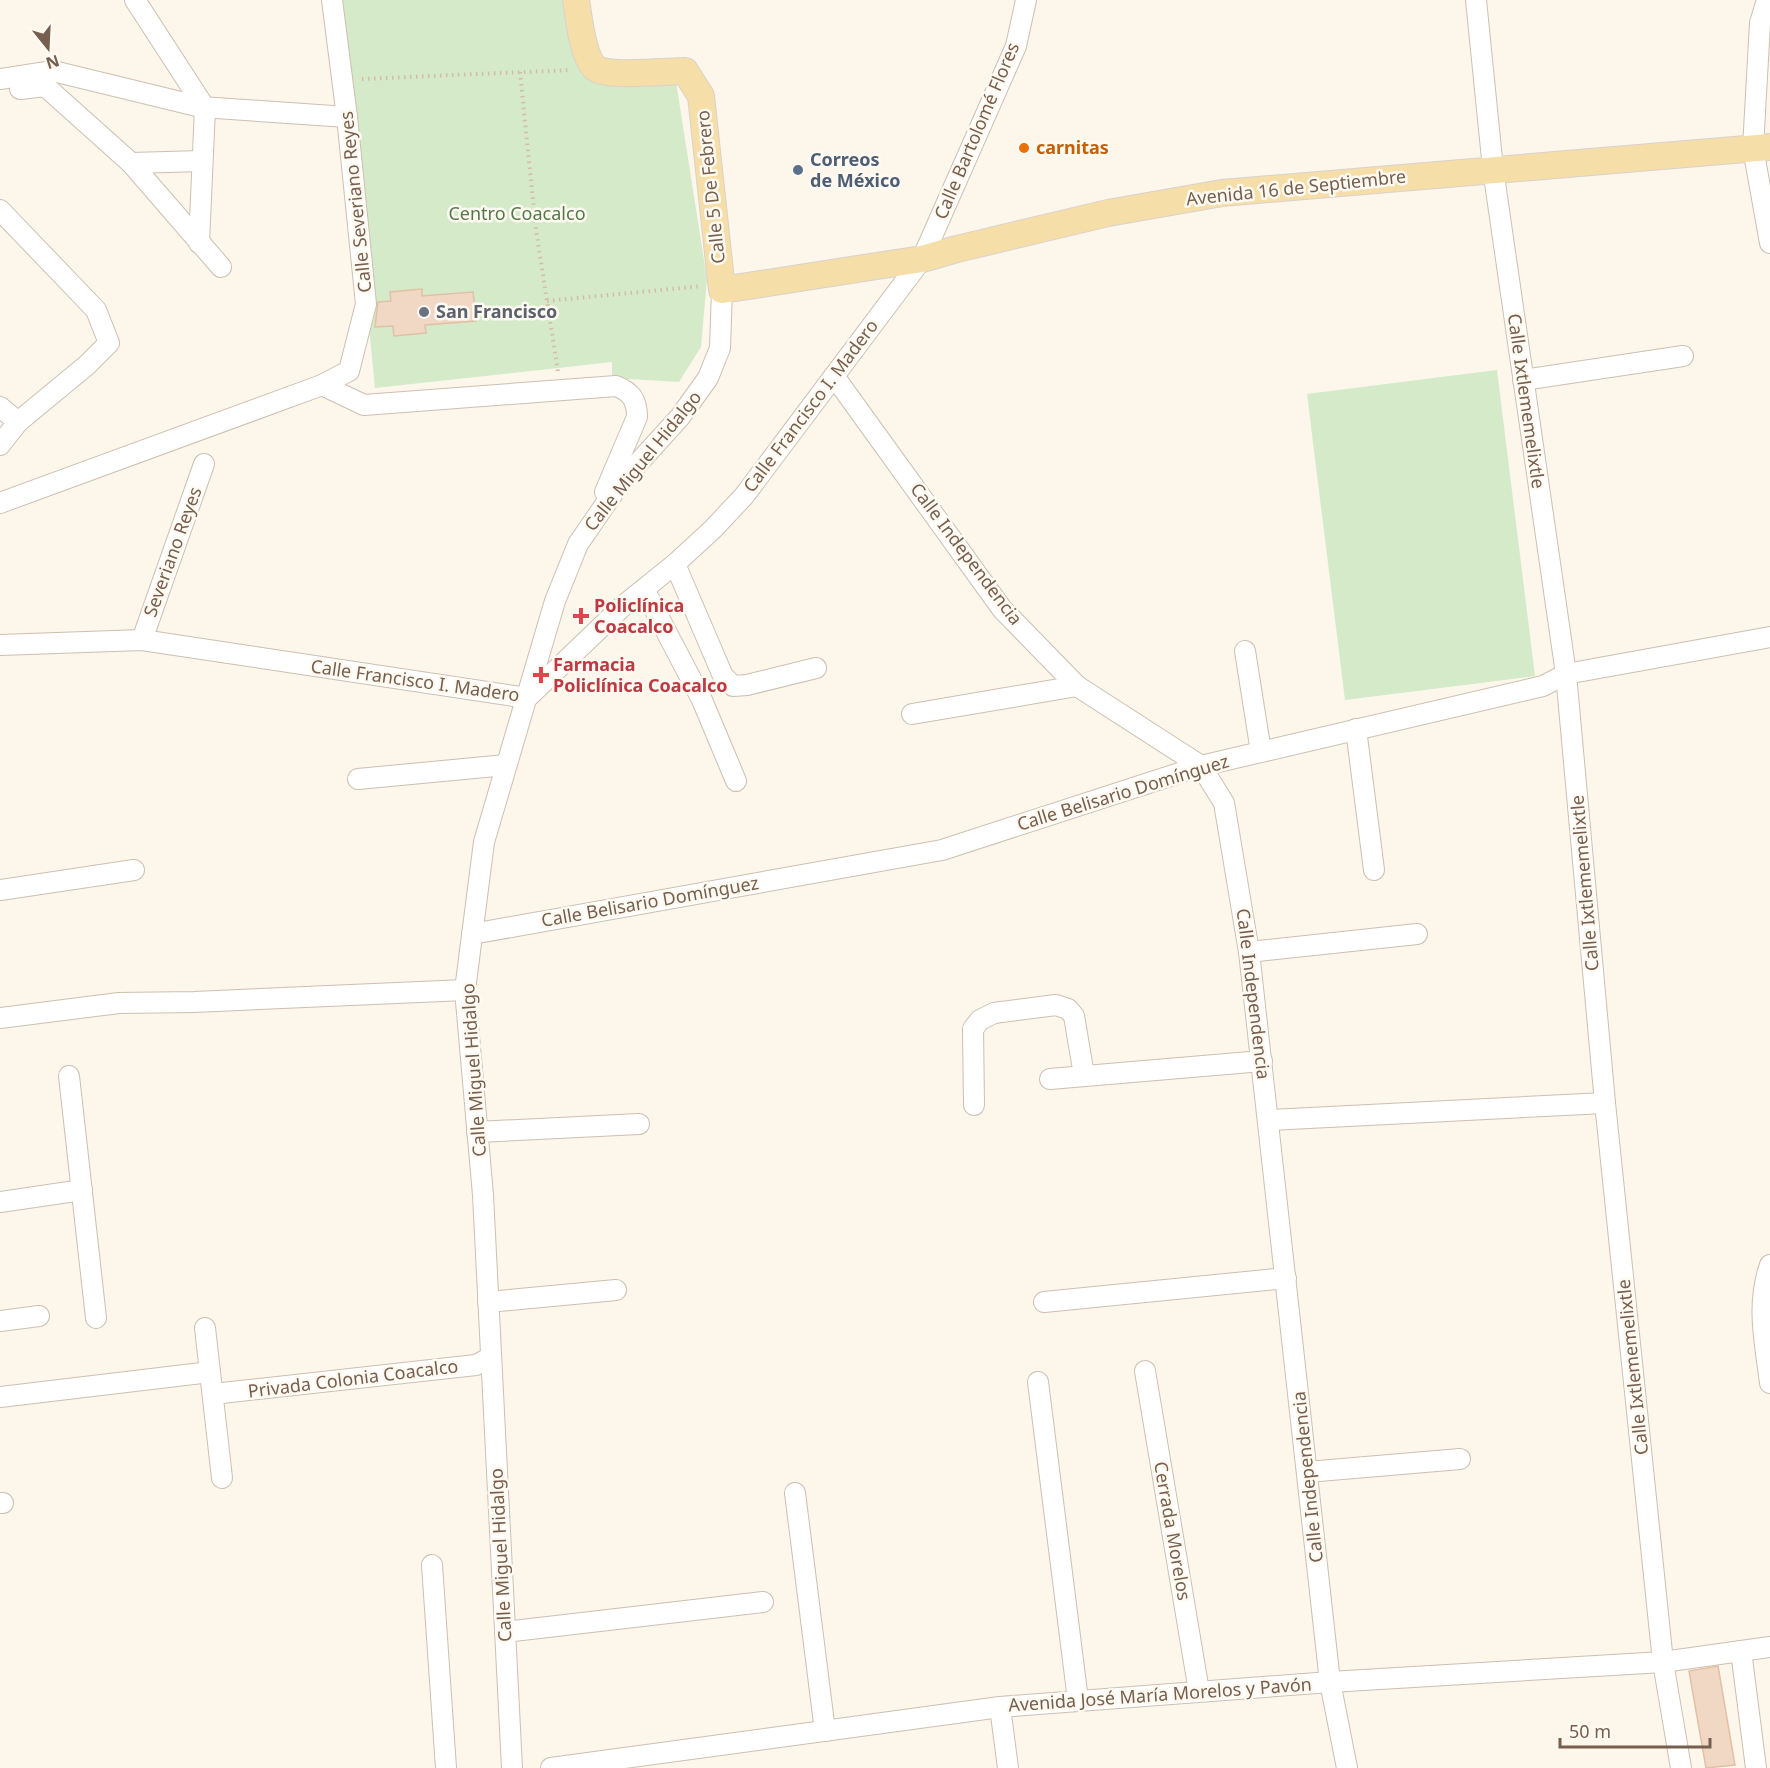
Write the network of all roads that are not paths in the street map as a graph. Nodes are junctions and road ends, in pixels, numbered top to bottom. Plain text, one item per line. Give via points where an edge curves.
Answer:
1 (135, 0) edge
2 (332, 0) edge
3 (576, 0) edge
4 (1026, 0) edge
5 (1476, 0) edge
6 (1767, 0) edge
7 (0, 79) edge
8 (0, 92) edge
9 (205, 108) junction
10 (347, 117) junction
11 (1762, 148) edge
12 (202, 161) junction
13 (131, 163) junction
14 (1493, 170) junction
15 (0, 210) edge
16 (199, 243) junction
17 (1770, 243) edge
18 (922, 259) junction
19 (221, 267) dead end
20 (721, 287) junction
21 (1683, 356) dead end
22 (834, 376) junction
23 (1523, 380) junction
24 (322, 385) junction
25 (0, 407) edge
26 (18, 422) junction
27 (0, 445) edge
28 (204, 464) dead end
29 (0, 503) edge
30 (592, 523) junction
31 (675, 564) junction
32 (644, 589) junction
33 (1770, 637) edge
34 (142, 640) junction
35 (0, 645) edge
36 (1245, 651) dead end
37 (816, 668) dead end
38 (1566, 674) junction
39 (1077, 686) junction
40 (527, 698) junction
41 (912, 714) dead end
42 (1356, 729) junction
43 (1262, 752) junction
44 (507, 765) junction
45 (1201, 766) junction
46 (358, 779) dead end
47 (736, 782) dead end
48 (134, 870) dead end
49 (1374, 870) dead end
50 (0, 890) edge
51 (472, 934) junction
52 (1417, 934) dead end
53 (1250, 952) junction
54 (465, 990) junction
55 (0, 1018) edge
56 (1262, 1061) junction
57 (69, 1076) dead end
58 (1084, 1076) junction
59 (1050, 1079) dead end
60 (1605, 1103) junction
61 (974, 1105) dead end
62 (1268, 1120) junction
63 (639, 1124) dead end
64 (477, 1132) junction
65 (82, 1190) junction
66 (0, 1202) edge
67 (1770, 1265) edge
68 (1286, 1278) junction
69 (616, 1290) dead end
70 (488, 1302) junction
71 (1044, 1302) dead end
72 (39, 1316) dead end
73 (96, 1318) dead end
74 (0, 1321) edge
75 (205, 1328) dead end
76 (491, 1357) junction
77 (1145, 1371) dead end
78 (210, 1372) junction
79 (1038, 1382) dead end
80 (1770, 1383) edge
81 (213, 1394) junction
82 (0, 1397) edge
83 (1460, 1459) dead end
84 (1307, 1472) junction
85 (222, 1478) dead end
86 (795, 1493) dead end
87 (432, 1564) dead end
88 (763, 1602) dead end
89 (505, 1632) junction
90 (1770, 1647) edge
91 (1741, 1651) junction
92 (1663, 1662) junction
93 (1330, 1682) junction
94 (1199, 1691) junction
95 (1078, 1700) junction
96 (1000, 1707) junction
97 (825, 1731) junction
98 (446, 1768) edge
99 (512, 1768) edge
100 (551, 1768) edge
101 (1008, 1768) edge
102 (1347, 1768) edge
103 (1681, 1768) edge
104 (1756, 1768) edge

1 - 9 street
2 - 10 street, Calle Severiano Reyes
3 - 20 main road, Calle 5 De Febrero via 586,54 595,69 607,73 685,71 701,96
4 - 18 street, Calle Bartolomé Flores via 1016,46
5 - 14 street, Calle Ixtlememelixtle
6 - 11 street via 1760,23
7 - 9 street via 53,70
8 - 13 street via 45,86
9 - 10 street
9 - 12 street
10 - 24 street, Calle Severiano Reyes via 366,304 349,371
11 - 14 main road, Avenida 16 de Septiembre
11 - 17 street
12 - 13 street
12 - 16 street
13 - 16 street
14 - 18 main road, Avenida 16 de Septiembre via 1222,193 1108,213
14 - 23 street, Calle Ixtlememelixtle
15 - 26 street via 96,310 109,343
16 - 19 street
18 - 20 main road, Avenida 16 de Septiembre
18 - 22 street, Calle Francisco I. Madero
20 - 30 street, Calle Miguel Hidalgo via 720,348 708,378 680,417 620,483
21 - 23 street
22 - 31 street, Calle Francisco I. Madero via 744,496
22 - 39 street, Calle Independencia via 1002,609
23 - 38 street, Calle Ixtlememelixtle
24 - 29 street, Calle Severiano Reyes
24 - 30 street via 364,405 616,386 626,389 633,396 636,417
25 - 26 street
26 - 27 street
28 - 34 street, Severiano Reyes
30 - 40 street, Calle Miguel Hidalgo via 578,544 555,601
31 - 32 street, Calle Francisco I. Madero
31 - 37 street via 723,676 733,686
32 - 40 street, Calle Francisco I. Madero
32 - 47 street via 702,700
33 - 38 street, Calle Belisario Domínguez
34 - 35 street, Calle Francisco I. Madero
34 - 40 street, Calle Francisco I. Madero
36 - 43 street
38 - 42 street, Calle Belisario Domínguez via 1543,686
38 - 60 street, Calle Ixtlememelixtle
39 - 41 street
39 - 45 street, Calle Independencia
40 - 44 street, Calle Miguel Hidalgo
42 - 43 street, Calle Belisario Domínguez
42 - 49 street
43 - 45 street, Calle Belisario Domínguez
44 - 46 street
44 - 51 street, Calle Miguel Hidalgo via 484,842
45 - 51 street, Calle Belisario Domínguez via 942,850
45 - 53 street, Calle Independencia via 1224,803
48 - 50 street
51 - 54 street, Calle Miguel Hidalgo
52 - 53 street
53 - 56 street, Calle Independencia
54 - 55 street via 119,1003
54 - 64 street, Calle Miguel Hidalgo
56 - 58 street
56 - 62 street, Calle Independencia
57 - 65 street
58 - 59 street
58 - 61 street via 1074,1016 1068,1009 1056,1005 994,1013 973,1029
60 - 62 street
60 - 92 street, Calle Ixtlememelixtle
62 - 68 street, Calle Independencia
63 - 64 street
64 - 70 street, Calle Miguel Hidalgo
65 - 66 street
65 - 73 street
67 - 80 street via 1761,1304
68 - 71 street
68 - 84 street, Calle Independencia
69 - 70 street
70 - 76 street, Calle Miguel Hidalgo
72 - 74 street
75 - 78 street
76 - 81 street, Privada Colonia Coacalco via 476,1365
76 - 89 street, Calle Miguel Hidalgo
77 - 94 street, Cerrada Morelos
78 - 81 street
78 - 82 street
79 - 95 street
81 - 85 street
83 - 84 street
84 - 93 street, Calle Independencia
86 - 97 street
87 - 98 street
88 - 89 street
89 - 99 street, Calle Miguel Hidalgo
90 - 91 street, Avenida José María Morelos y Pavón
91 - 92 street, Avenida José María Morelos y Pavón
91 - 104 street
92 - 93 street, Avenida José María Morelos y Pavón
92 - 103 street, Calle Ixtlememelixtle
93 - 94 street, Avenida José María Morelos y Pavón
93 - 102 street, Calle Independencia
94 - 95 street, Avenida José María Morelos y Pavón
95 - 96 street, Avenida José María Morelos y Pavón
96 - 97 street, Avenida José María Morelos y Pavón
96 - 101 street
97 - 100 street, Avenida José María Morelos y Pavón

